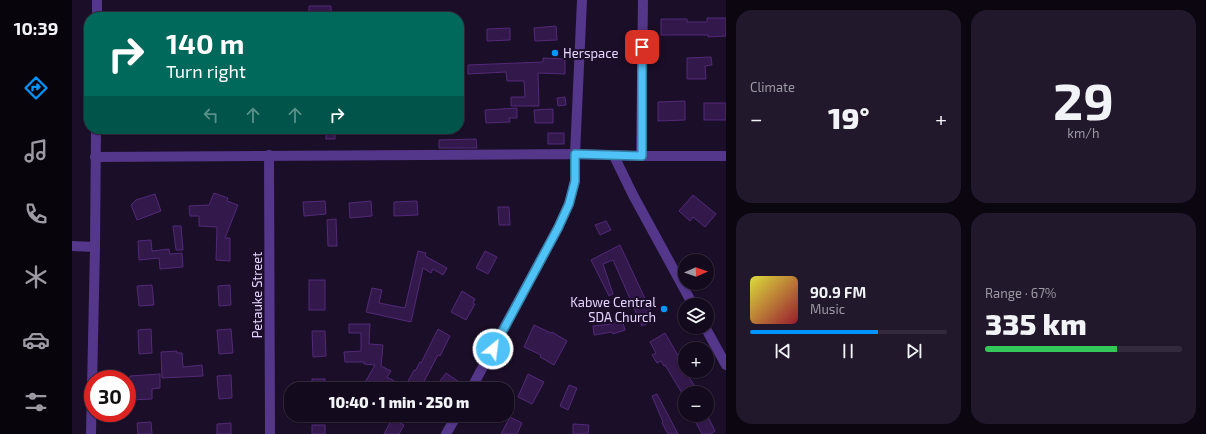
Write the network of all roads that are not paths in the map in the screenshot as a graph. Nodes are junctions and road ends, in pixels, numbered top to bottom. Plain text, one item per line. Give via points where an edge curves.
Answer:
1 (97, 0) edge
2 (582, 0) edge
3 (643, 0) edge
4 (97, 12) edge
5 (96, 134) edge
6 (575, 154) junction
7 (269, 155) junction
8 (614, 156) junction
9 (642, 156) junction
10 (726, 156) edge
11 (96, 157) junction
12 (72, 246) edge
13 (95, 247) junction
14 (690, 298) edge
15 (710, 334) edge
16 (726, 365) edge
17 (475, 382) edge
18 (453, 422) edge
19 (91, 434) edge
20 (270, 434) edge
21 (446, 434) edge

1 - 4 street
2 - 6 street
3 - 9 street
5 - 11 street
6 - 7 street
6 - 8 street
6 - 17 street via 575,181 569,204
7 - 11 street
7 - 20 street, Petauke Street
8 - 9 street
8 - 14 street
9 - 10 street
11 - 13 street
12 - 13 street
13 - 19 street
15 - 16 street
18 - 21 street

